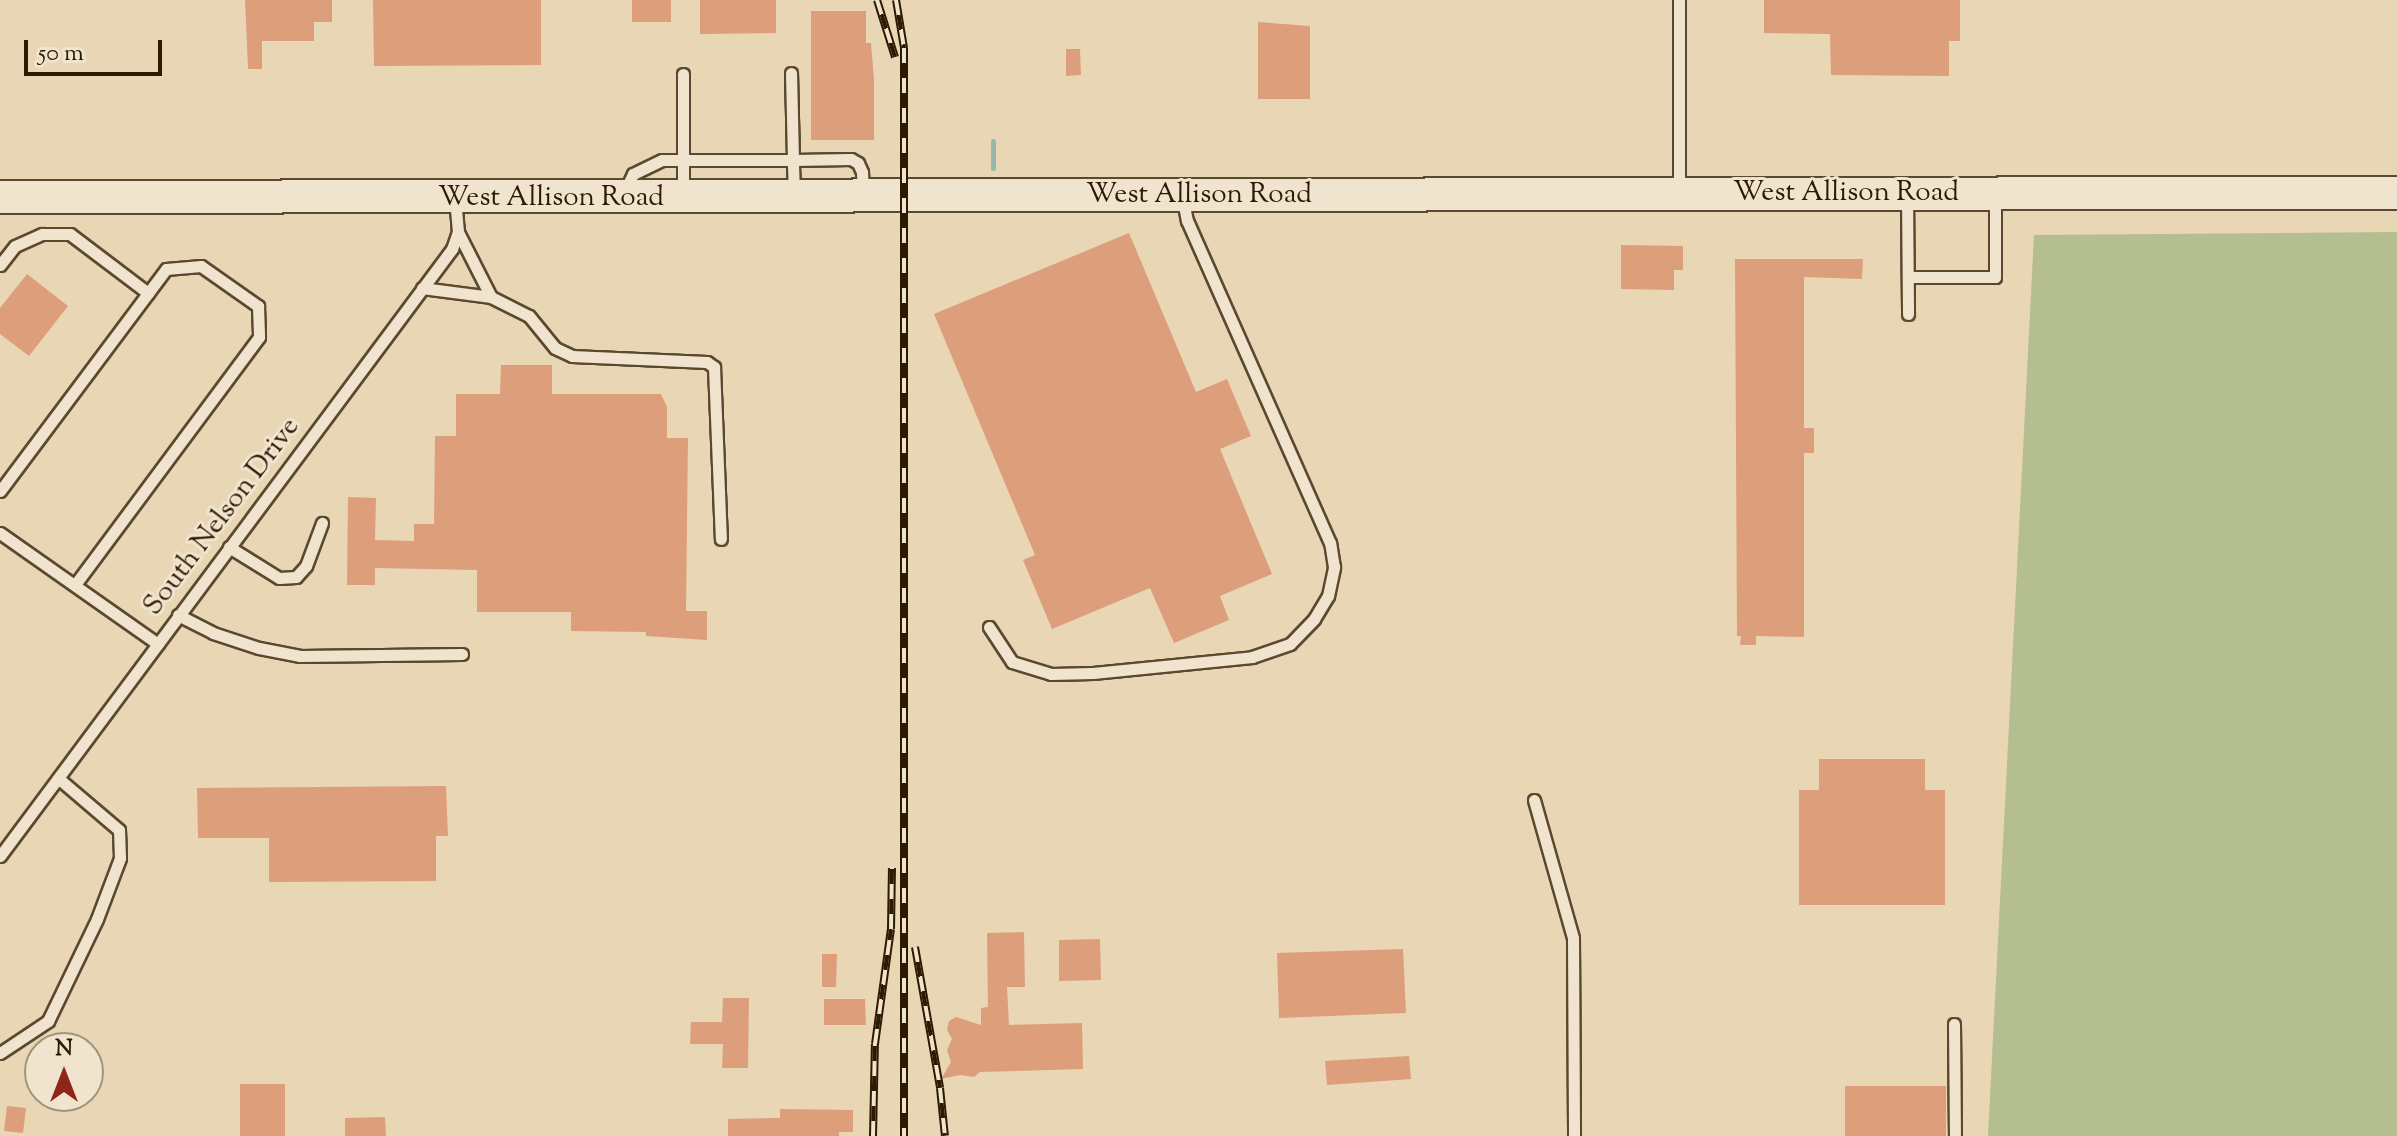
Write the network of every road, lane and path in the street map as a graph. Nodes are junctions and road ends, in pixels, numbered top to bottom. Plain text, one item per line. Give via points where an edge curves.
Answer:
1 (1679, 0) edge
2 (791, 73) dead end
3 (683, 74) dead end
4 (683, 160) junction
5 (793, 160) junction
6 (1679, 193) junction
7 (1907, 193) junction
8 (1995, 193) junction
9 (2397, 193) edge
10 (1182, 196) junction
11 (0, 197) edge
12 (455, 197) junction
13 (622, 197) junction
14 (794, 197) junction
15 (863, 197) junction
16 (683, 198) junction
17 (458, 232) junction
18 (0, 265) edge
19 (1908, 277) junction
20 (422, 288) junction
21 (148, 293) junction
22 (491, 297) junction
23 (1908, 314) dead end
24 (0, 491) edge
25 (322, 523) dead end
26 (0, 533) edge
27 (721, 539) dead end
28 (229, 547) junction
29 (75, 585) junction
30 (178, 615) junction
31 (989, 627) dead end
32 (158, 644) junction
33 (462, 654) dead end
34 (58, 778) junction
35 (1534, 800) dead end
36 (0, 856) edge
37 (1954, 1024) dead end
38 (0, 1053) edge
39 (1574, 1136) edge
40 (1955, 1136) edge

1 - 6 lane
2 - 5 lane
3 - 4 lane
4 - 5 lane
4 - 13 lane via 645,166 633,174
4 - 16 lane
5 - 14 lane
5 - 15 lane via 851,159 858,163
6 - 7 street, West Allison Road
6 - 10 street, West Allison Road
7 - 8 street, West Allison Road
7 - 19 lane
8 - 9 street, West Allison Road
8 - 19 lane via 1995,277
10 - 15 street, West Allison Road
10 - 31 lane via 1187,221 1330,543 1334,567 1328,596 1290,644 1252,657 1093,673 1051,674 1012,662
11 - 12 street, West Allison Road
12 - 13 street, West Allison Road
12 - 17 lane
13 - 16 street, West Allison Road
14 - 15 street, West Allison Road
14 - 16 street, West Allison Road
17 - 20 lane, South Nelson Drive via 452,249
17 - 22 lane
18 - 21 lane via 15,246 28,240 70,234
19 - 23 lane
20 - 22 lane
20 - 28 lane, South Nelson Drive
21 - 24 lane
21 - 29 lane via 166,269 201,266 258,306 259,337
22 - 27 lane via 529,316 555,348 572,356 707,362 714,367
25 - 28 lane via 306,566 296,577 279,578
26 - 29 lane
28 - 30 lane, South Nelson Drive
29 - 32 lane
30 - 32 lane, South Nelson Drive
30 - 33 lane via 213,633 300,656
32 - 34 lane, South Nelson Drive
34 - 36 lane, South Nelson Drive
34 - 38 lane via 119,830 120,858 48,1021
35 - 39 lane via 1573,938
37 - 40 lane

